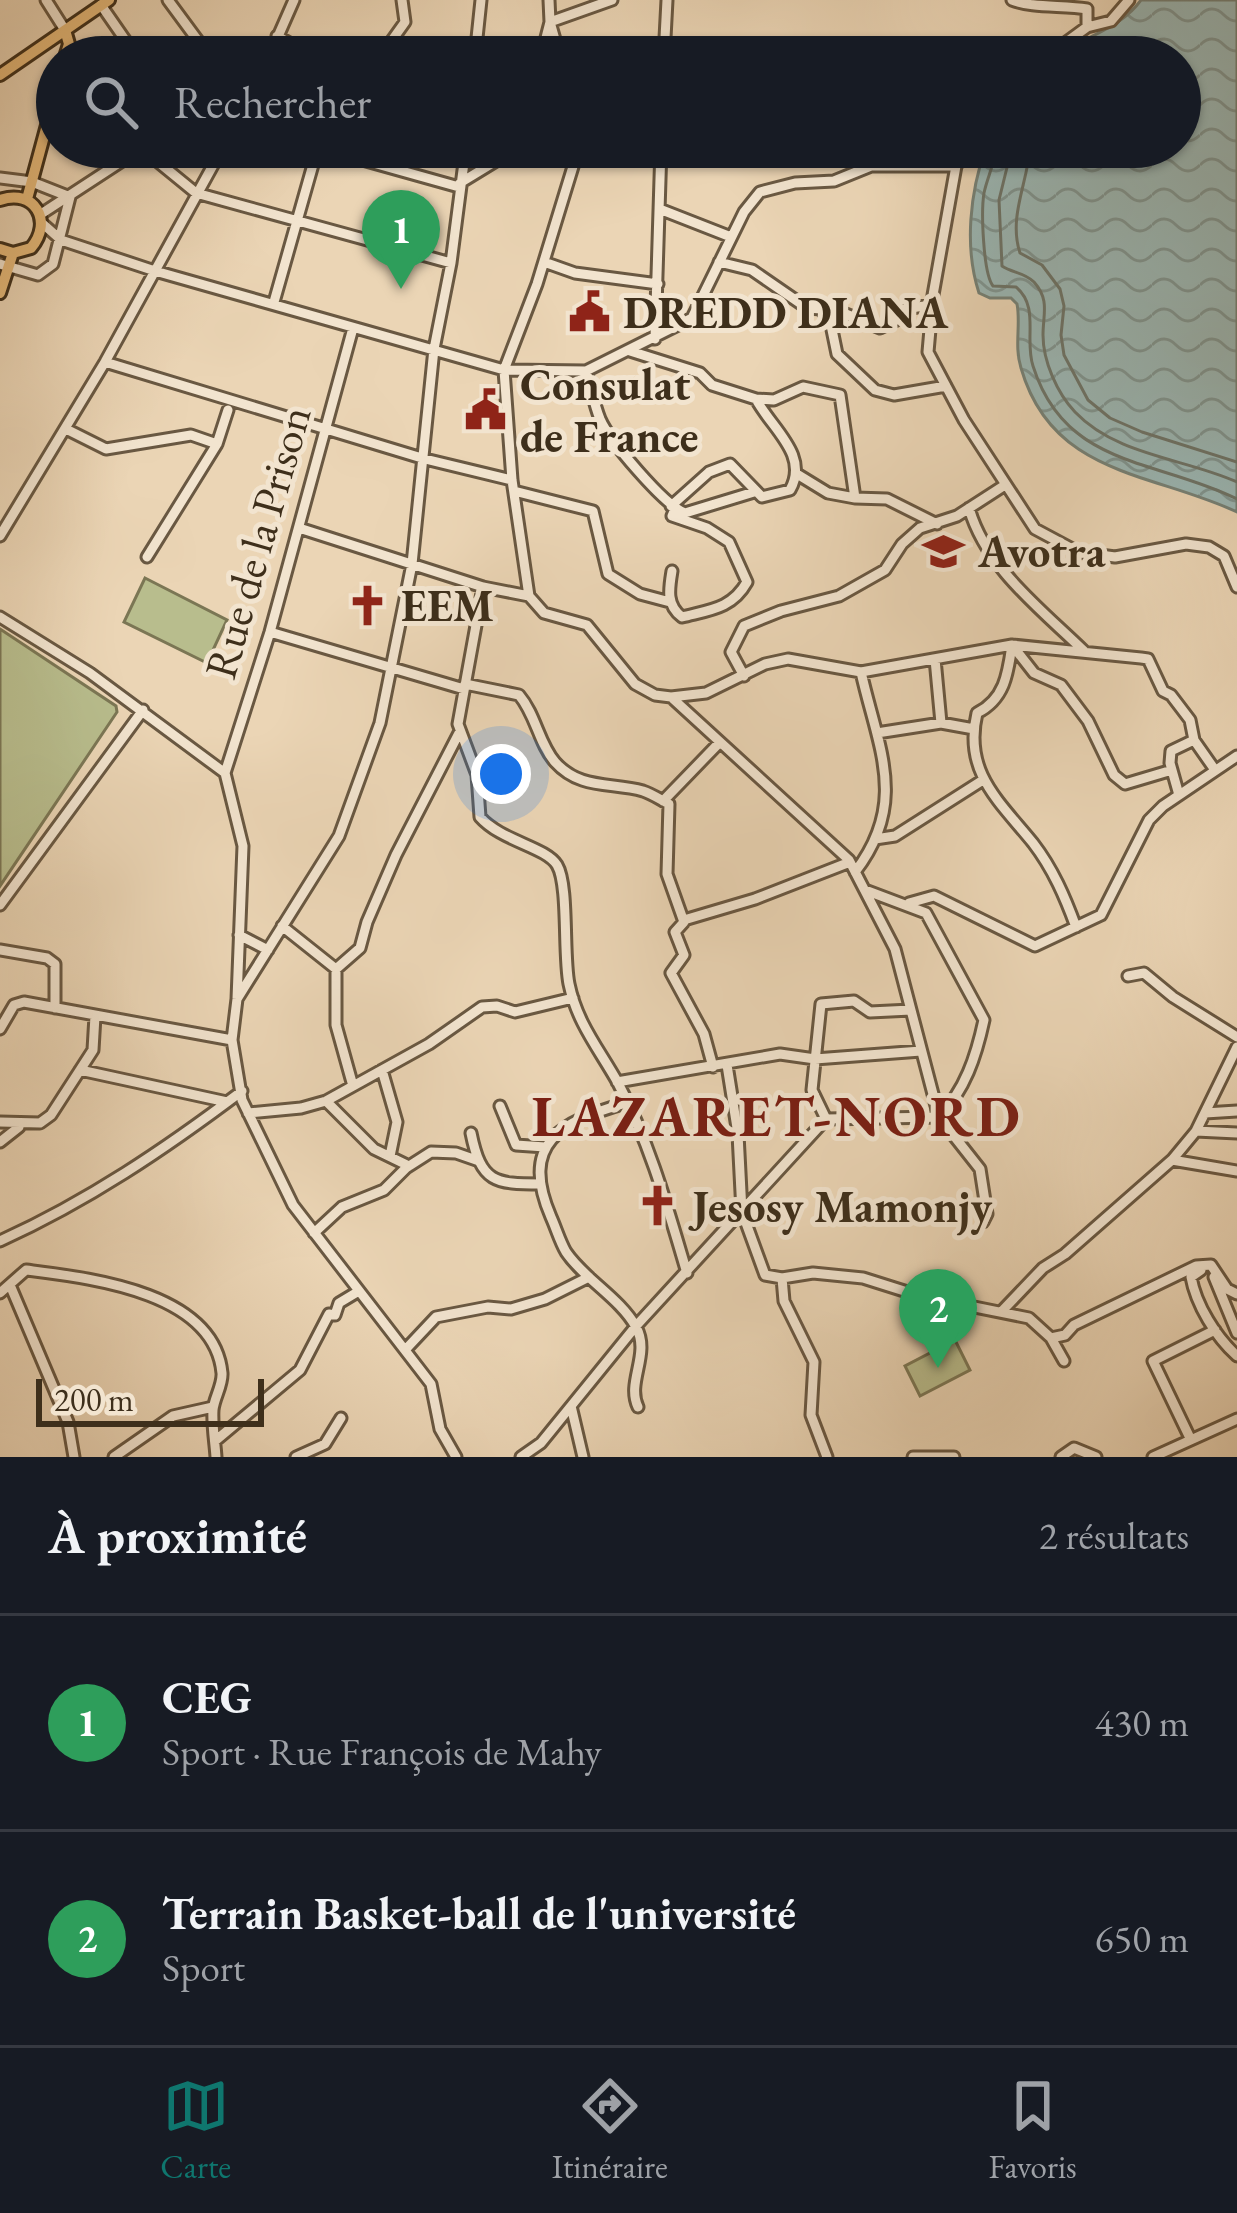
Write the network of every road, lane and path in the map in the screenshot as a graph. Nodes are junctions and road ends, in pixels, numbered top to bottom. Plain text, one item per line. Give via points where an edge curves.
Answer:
1 (46, 0) edge
2 (168, 0) edge
3 (402, 0) edge
4 (481, 0) edge
5 (548, 0) edge
6 (612, 0) edge
7 (667, 0) edge
8 (1012, 0) edge
9 (1129, 0) edge
10 (291, 2) edge
11 (105, 3) edge
12 (550, 22) junction
13 (1087, 27) junction
14 (65, 30) junction
15 (56, 36) edge
16 (67, 36) edge
17 (124, 36) edge
18 (195, 36) edge
19 (277, 36) edge
20 (395, 36) edge
21 (477, 36) edge
22 (546, 36) edge
23 (554, 36) edge
24 (665, 36) edge
25 (1075, 36) edge
26 (36, 50) edge
27 (0, 75) edge
28 (36, 168) edge
29 (113, 168) edge
30 (166, 168) edge
31 (211, 168) edge
32 (311, 168) edge
33 (395, 168) edge
34 (462, 168) edge
35 (486, 168) edge
36 (573, 168) edge
37 (661, 168) edge
38 (867, 168) edge
39 (956, 168) edge
40 (0, 178) edge
41 (32, 182) junction
42 (459, 185) junction
43 (196, 193) junction
44 (1, 196) edge
45 (70, 197) junction
46 (27, 199) junction
47 (662, 209) junction
48 (42, 219) junction
49 (297, 222) junction
50 (731, 237) junction
51 (62, 240) junction
52 (37, 241) junction
53 (6, 251) edge
54 (544, 262) junction
55 (719, 262) junction
56 (451, 263) junction
57 (4, 266) edge
58 (155, 271) junction
59 (658, 284) junction
60 (0, 293) edge
61 (274, 302) junction
62 (932, 305) junction
63 (822, 311) junction
64 (353, 328) junction
65 (655, 340) junction
66 (434, 350) junction
67 (631, 351) junction
68 (105, 362) junction
69 (504, 370) junction
70 (586, 371) junction
71 (864, 380) junction
72 (946, 386) junction
73 (840, 395) junction
74 (756, 399) junction
75 (228, 410) dead end
76 (323, 426) junction
77 (66, 429) junction
78 (217, 444) junction
79 (425, 459) junction
80 (796, 474) junction
81 (1005, 485) junction
82 (513, 486) junction
83 (754, 492) junction
84 (855, 498) junction
85 (672, 507) junction
86 (969, 508) junction
87 (937, 524) junction
88 (298, 528) junction
89 (0, 536) edge
90 (147, 557) dead end
91 (412, 564) junction
92 (672, 571) dead end
93 (483, 587) junction
94 (1237, 587) edge
95 (529, 596) junction
96 (670, 602) junction
97 (0, 616) edge
98 (270, 632) junction
99 (1012, 644) junction
100 (1085, 652) junction
101 (935, 659) junction
102 (390, 670) junction
103 (861, 672) junction
104 (744, 676) junction
105 (465, 686) junction
106 (671, 697) junction
107 (143, 710) junction
108 (941, 723) junction
109 (974, 729) junction
110 (459, 733) junction
111 (877, 734) junction
112 (1194, 740) junction
113 (720, 742) junction
114 (1237, 756) edge
115 (1172, 770) junction
116 (1215, 770) junction
117 (225, 773) junction
118 (982, 780) junction
119 (1179, 795) junction
120 (663, 801) junction
121 (875, 839) junction
122 (852, 867) junction
123 (865, 890) junction
124 (909, 904) junction
125 (0, 905) edge
126 (683, 920) junction
127 (282, 926) junction
128 (1076, 927) junction
129 (239, 935) junction
130 (0, 950) edge
131 (268, 950) junction
132 (238, 958) junction
133 (256, 968) junction
134 (336, 969) junction
135 (1128, 976) dead end
136 (573, 998) junction
137 (237, 999) junction
138 (55, 1008) junction
139 (911, 1010) junction
140 (94, 1016) junction
141 (0, 1029) edge
142 (1237, 1037) edge
143 (232, 1040) junction
144 (1237, 1047) edge
145 (921, 1052) junction
146 (815, 1059) junction
147 (727, 1065) junction
148 (713, 1067) junction
149 (80, 1070) junction
150 (382, 1070) junction
151 (617, 1082) junction
152 (353, 1086) junction
153 (242, 1091) junction
154 (326, 1101) junction
155 (227, 1102) junction
156 (626, 1103) junction
157 (500, 1106) dead end
158 (1237, 1111) edge
159 (248, 1113) junction
160 (1205, 1113) junction
161 (938, 1117) junction
162 (826, 1118) junction
163 (0, 1122) edge
164 (22, 1124) junction
165 (1196, 1131) junction
166 (471, 1133) dead end
167 (1237, 1133) edge
168 (0, 1142) edge
169 (545, 1147) junction
170 (389, 1156) junction
171 (1172, 1160) junction
172 (479, 1161) junction
173 (409, 1166) junction
174 (1237, 1171) edge
175 (541, 1184) junction
176 (742, 1212) junction
177 (983, 1222) dead end
178 (314, 1232) junction
179 (0, 1241) edge
180 (687, 1274) junction
181 (590, 1277) junction
182 (782, 1278) junction
183 (5, 1289) edge
184 (359, 1291) junction
185 (1237, 1294) edge
186 (1002, 1311) junction
187 (636, 1326) junction
188 (1215, 1330) junction
189 (1237, 1334) edge
190 (1052, 1338) junction
191 (405, 1350) junction
192 (1237, 1356) edge
193 (1064, 1361) dead end
194 (571, 1406) junction
195 (213, 1407) junction
196 (638, 1407) dead end
197 (341, 1418) dead end
198 (1237, 1419) edge
199 (1190, 1438) junction
200 (215, 1441) junction
201 (74, 1457) edge
202 (114, 1457) edge
203 (216, 1457) edge
204 (296, 1457) edge
205 (456, 1457) edge
206 (521, 1457) edge
207 (584, 1457) edge
208 (827, 1457) edge
209 (913, 1457) edge
210 (954, 1457) edge
211 (1060, 1457) edge
212 (1096, 1457) edge
213 (1153, 1457) edge

1 - 14 street
2 - 18 street
3 - 20 street via 405,22
4 - 21 street
5 - 12 street
6 - 12 street
7 - 24 street
8 - 13 street via 1087,9
9 - 13 street via 1111,21
10 - 19 street
11 - 14 main road
11 - 17 street
12 - 22 street
12 - 23 street
13 - 25 street
14 - 15 main road
14 - 16 main road
26 - 27 main road
28 - 41 main road
29 - 45 street
30 - 43 street
31 - 43 street
32 - 49 street
33 - 42 street
34 - 42 street
35 - 42 street
36 - 54 street
37 - 47 street
38 - 50 street via 760,192
39 - 62 street
40 - 41 street
41 - 45 street
41 - 46 main road
42 - 56 street
43 - 49 street
43 - 58 street
44 - 46 main road
45 - 48 street
45 - 51 street
46 - 48 main road
47 - 50 street
47 - 59 street
48 - 51 street
48 - 52 main road
49 - 56 street
49 - 61 street
50 - 55 street
51 - 52 street
51 - 57 street via 53,264 38,275
51 - 58 street
52 - 53 main road
53 - 57 main road
54 - 59 street
54 - 69 street
55 - 63 street via 752,270
55 - 65 street via 692,318
56 - 66 street
57 - 60 main road
58 - 61 street
58 - 68 street
59 - 65 street
61 - 64 street
62 - 63 street via 912,305 880,328
62 - 72 street via 928,352
63 - 71 street via 837,353
64 - 66 street
64 - 76 street, Rue de la Prison
65 - 67 street
66 - 69 street
66 - 79 street
67 - 70 street
67 - 74 street
68 - 76 street
68 - 77 street
69 - 70 street
69 - 82 street
70 - 85 street via 601,423
71 - 72 street via 885,395
71 - 73 street
72 - 81 street
73 - 74 street via 803,387
73 - 84 street
74 - 80 street via 787,441
75 - 78 street
76 - 79 street
76 - 88 street, Rue de la Prison
77 - 78 street via 106,449 190,435
77 - 89 street
78 - 90 street
79 - 82 street
79 - 91 street
80 - 83 street via 781,495
80 - 84 street
81 - 86 street
81 - 94 street via 1035,529 1078,553 1209,548 1224,556
82 - 95 street
82 - 96 street via 593,512 608,574
83 - 85 street via 685,513
83 - 85 street via 730,464 709,472
84 - 87 street via 887,500
85 - 96 street via 672,516 728,542 747,582 739,597 712,612 682,617
86 - 87 street
86 - 100 street via 1001,570
87 - 104 street via 920,528 885,569 839,596 744,626 731,652
88 - 91 street
88 - 98 street, Rue de la Prison
91 - 93 street
91 - 102 street
92 - 96 street
93 - 95 street
93 - 105 street
95 - 106 street via 544,613 586,625 635,684
97 - 107 street
98 - 102 street
98 - 117 street, Rue de la Prison
99 - 100 street
99 - 101 street
99 - 109 street via 1004,689 977,713
99 - 115 street via 1034,673 1061,685 1125,784
100 - 112 street via 1148,659 1190,720
101 - 103 street
101 - 108 street
102 - 105 street
102 - 127 street via 339,836
103 - 104 street via 788,659
103 - 111 street
104 - 106 street
105 - 110 street
105 - 120 street via 519,695 568,775
106 - 113 street
107 - 117 street
107 - 125 street
108 - 109 street
108 - 111 street
109 - 118 street
110 - 134 street via 396,855 360,948
110 - 136 street via 477,775 480,817 504,838 549,856 560,872
111 - 121 street via 888,789
112 - 115 street via 1172,751
112 - 116 street
113 - 120 street
113 - 122 street
114 - 116 street
115 - 119 street
116 - 119 street
117 - 129 street via 243,846
118 - 121 street via 895,836
118 - 128 street via 1060,885
119 - 128 street via 1150,820 1101,915
120 - 126 street via 667,874
121 - 122 street
122 - 123 street
122 - 126 street
123 - 124 street
123 - 139 street via 895,949
124 - 128 street via 934,896 1035,946
124 - 161 street via 926,913 984,1020 956,1099
126 - 148 street via 675,932 684,955 671,973
127 - 131 street
127 - 134 street
129 - 131 street
129 - 132 street
130 - 138 street via 55,964
131 - 133 street
132 - 133 street
132 - 137 street
133 - 137 street
134 - 152 street via 336,1025
135 - 142 street via 1144,973
136 - 150 street via 515,1012 482,1007
136 - 151 street
137 - 143 street
138 - 140 street
138 - 141 street via 14,1005
139 - 145 street
139 - 146 street via 821,1004
140 - 143 street
140 - 149 street via 93,1050
143 - 153 street
144 - 160 street
145 - 146 street
145 - 161 street
146 - 147 street via 780,1054
146 - 162 street via 812,1090
147 - 148 street
147 - 176 street
148 - 151 street
149 - 155 street
149 - 164 street via 51,1115
150 - 152 street
150 - 170 street via 397,1122
151 - 156 street
152 - 154 street
153 - 155 street
153 - 159 street
154 - 159 street
154 - 170 street
155 - 179 street via 118,1180
156 - 169 street via 561,1130
156 - 180 street via 662,1184
157 - 169 street via 515,1144
158 - 160 street
159 - 178 street
160 - 165 street
161 - 162 street
161 - 177 street via 980,1169
162 - 176 street
163 - 164 street
164 - 168 street
165 - 167 street
165 - 171 street
166 - 172 street
169 - 175 street
170 - 173 street
171 - 174 street
171 - 186 street
172 - 173 street via 441,1150
172 - 175 street via 493,1180
173 - 178 street
175 - 181 street via 566,1251
176 - 180 street
176 - 182 street via 766,1275
178 - 184 street
180 - 187 street
181 - 187 street
181 - 191 street via 511,1309 436,1317
182 - 186 street via 835,1273
182 - 208 street via 784,1301 814,1362 811,1415
183 - 195 street via 26,1270 99,1279 191,1318 223,1375
183 - 201 street via 68,1422
184 - 191 street
184 - 200 street via 329,1314 300,1370
185 - 190 street via 1204,1264
186 - 190 street via 1033,1320
187 - 194 street
187 - 196 street via 644,1350
188 - 189 street via 1192,1285 1200,1270 1210,1270
188 - 192 street
188 - 199 street via 1153,1361
190 - 193 street
191 - 205 street via 433,1391
194 - 206 street
194 - 207 street
195 - 200 street
195 - 202 street via 173,1416
197 - 204 street via 325,1444
198 - 199 street
199 - 213 street
200 - 203 street
209 - 210 street
211 - 212 street via 1074,1448

